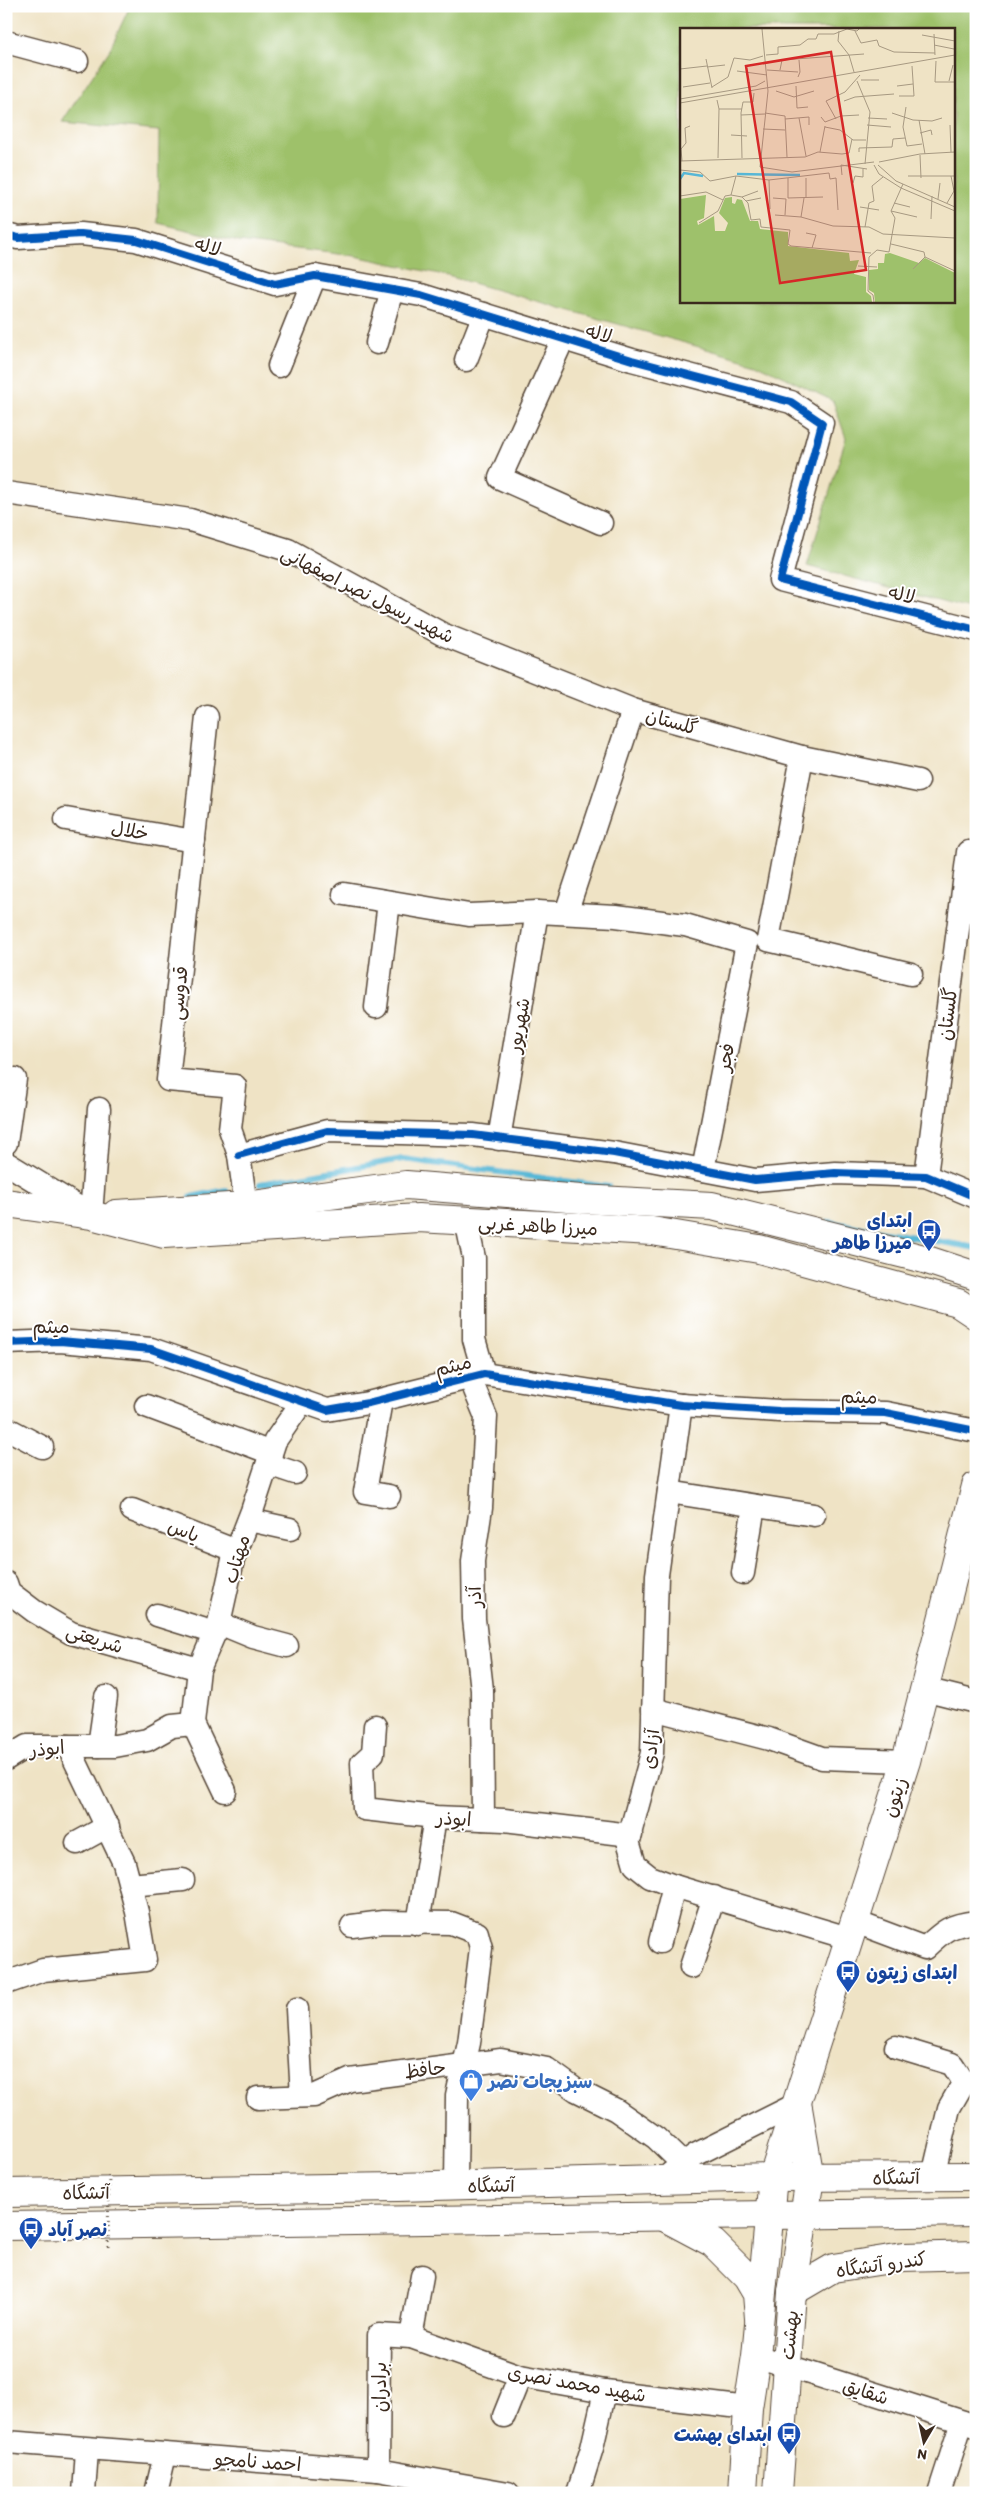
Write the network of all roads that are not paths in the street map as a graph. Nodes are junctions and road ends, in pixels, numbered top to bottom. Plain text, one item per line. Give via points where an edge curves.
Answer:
1 (6, 42) edge
2 (77, 61) dead end
3 (6, 235) edge
4 (315, 276) junction
5 (392, 290) junction
6 (484, 314) junction
7 (563, 338) junction
8 (377, 343) dead end
9 (466, 360) dead end
10 (279, 366) dead end
11 (6, 492) edge
12 (601, 523) dead end
13 (976, 630) edge
14 (633, 710) junction
15 (207, 717) dead end
16 (802, 757) junction
17 (918, 781) dead end
18 (66, 819) dead end
19 (194, 841) junction
20 (968, 852) dead end
21 (344, 894) dead end
22 (389, 902) junction
23 (537, 912) junction
24 (566, 913) junction
25 (911, 974) dead end
26 (376, 1007) dead end
27 (14, 1079) dead end
28 (99, 1110) dead end
29 (499, 1139) junction
30 (6, 1143) edge
31 (239, 1155) junction
32 (6, 1163) edge
33 (703, 1170) junction
34 (926, 1176) junction
35 (976, 1197) edge
36 (6, 1202) edge
37 (246, 1206) junction
38 (91, 1215) junction
39 (466, 1220) junction
40 (976, 1276) edge
41 (976, 1316) edge
42 (6, 1343) edge
43 (477, 1376) junction
44 (381, 1400) junction
45 (302, 1402) junction
46 (681, 1405) junction
47 (146, 1406) dead end
48 (6, 1428) edge
49 (976, 1431) edge
50 (42, 1447) dead end
51 (270, 1458) junction
52 (295, 1473) dead end
53 (976, 1486) edge
54 (669, 1492) junction
55 (389, 1496) dead end
56 (754, 1506) junction
57 (132, 1510) dead end
58 (814, 1515) dead end
59 (249, 1520) junction
60 (290, 1529) dead end
61 (236, 1551) junction
62 (744, 1573) dead end
63 (6, 1583) edge
64 (157, 1616) dead end
65 (217, 1628) junction
66 (287, 1646) dead end
67 (199, 1669) junction
68 (924, 1689) junction
69 (106, 1697) dead end
70 (976, 1702) edge
71 (654, 1709) junction
72 (193, 1724) junction
73 (375, 1726) dead end
74 (68, 1746) junction
75 (99, 1746) junction
76 (6, 1759) edge
77 (906, 1761) junction
78 (225, 1791) dead end
79 (435, 1817) junction
80 (483, 1819) junction
81 (108, 1826) junction
82 (630, 1835) junction
83 (77, 1843) dead end
84 (183, 1880) dead end
85 (130, 1885) junction
86 (674, 1886) junction
87 (714, 1897) junction
88 (976, 1922) edge
89 (418, 1924) junction
90 (352, 1926) dead end
91 (851, 1929) junction
92 (660, 1942) dead end
93 (691, 1967) dead end
94 (6, 1983) edge
95 (297, 2010) dead end
96 (896, 2047) dead end
97 (465, 2065) junction
98 (970, 2082) edge
99 (302, 2096) junction
100 (258, 2098) dead end
101 (797, 2104) junction
102 (683, 2164) junction
103 (933, 2176) junction
104 (976, 2176) edge
105 (773, 2177) junction
106 (810, 2178) junction
107 (659, 2182) junction
108 (456, 2186) junction
109 (6, 2193) edge
110 (976, 2212) edge
111 (769, 2213) junction
112 (804, 2213) junction
113 (665, 2217) junction
114 (6, 2226) edge
115 (976, 2255) edge
116 (422, 2276) dead end
117 (792, 2292) junction
118 (759, 2318) junction
119 (411, 2337) junction
120 (756, 2356) junction
121 (786, 2366) junction
122 (520, 2376) junction
123 (605, 2390) junction
124 (748, 2408) junction
125 (504, 2416) dead end
126 (969, 2424) edge
127 (6, 2442) edge
128 (88, 2450) junction
129 (165, 2455) junction
130 (378, 2470) junction
131 (84, 2493) edge
132 (156, 2493) edge
133 (508, 2493) edge
134 (578, 2493) edge
135 (744, 2493) edge
136 (778, 2493) edge
137 (939, 2493) edge

1 - 2 street
3 - 4 street, لاله via 18,238 81,234 136,240 276,284
4 - 5 street, لاله
4 - 10 street
5 - 6 street, لاله
5 - 8 street
6 - 7 street, لاله
6 - 9 street
7 - 12 street via 500,478
7 - 13 street, لاله via 632,360 791,402 822,423 780,580
11 - 14 street, شهید رسول نصر اصفهانی via 190,520 288,550 442,634
14 - 16 street, گلستان
14 - 24 street, گلستان
15 - 19 street, قدوسی
16 - 17 street, گلستان
16 - 25 street via 768,940
18 - 19 street, خلال
19 - 31 street, قدوسی via 168,1080 235,1086 230,1129
20 - 34 street, گلستان
21 - 22 street
22 - 23 street via 469,915
22 - 26 street
23 - 24 street
23 - 29 street, شهریور
24 - 33 street, فجر via 685,925 747,943
27 - 30 street
28 - 38 street
29 - 31 street via 473,1135 327,1131
29 - 33 street via 614,1153
31 - 37 street, قدوسی
32 - 38 street
33 - 34 street via 755,1180 836,1173
34 - 35 street
36 - 38 main road, میرزا طاهر غربی
37 - 38 main road, میرزا طاهر غربی
37 - 40 main road, میرزا طاهر غربی via 406,1185 712,1206 924,1259
38 - 39 main road, میرزا طاهر غربی via 164,1234 418,1218
39 - 41 main road, میرزا طاهر غربی via 652,1231 759,1249 958,1303
39 - 43 street, آذر via 474,1258
42 - 45 street, میثم via 60,1342 151,1349
43 - 44 street, میثم
43 - 46 street, میثم
43 - 80 street, آذر via 486,1417 481,1508 472,1561 482,1690
44 - 45 street, میثم via 327,1410
44 - 55 street via 365,1492
45 - 51 street, مهتاب via 275,1441
46 - 49 street, میثم via 886,1413
46 - 54 street, آزادی
47 - 51 street
48 - 50 street
51 - 52 street
51 - 59 street, مهتاب
53 - 68 main road, زیتون
54 - 56 street
54 - 71 street, آزادی via 657,1575
56 - 58 street
56 - 62 street
57 - 61 street, یاس
59 - 60 street
59 - 61 street, مهتاب
61 - 65 street, مهتاب
63 - 67 street, شریعتی via 9,1592 28,1607 71,1633
64 - 65 street
65 - 66 street
65 - 67 street, مهتاب
67 - 72 street, مهتاب
68 - 70 street
68 - 77 main road, زیتون
69 - 75 street
71 - 77 street via 769,1739 822,1758
71 - 82 street, آزادی via 652,1753
72 - 75 street, ابوذر via 172,1726 147,1740
72 - 78 street
73 - 79 street, ابوذر via 373,1753 362,1764 364,1809
74 - 75 street, ابوذر
74 - 76 street, ابوذر via 27,1746
74 - 81 street
77 - 91 main road, زیتون
79 - 80 street, ابوذر
79 - 89 street
80 - 82 street, ابوذر
81 - 83 street
81 - 85 street
82 - 86 street, آزادی via 628,1841 635,1865 650,1877
84 - 85 street
85 - 94 street via 145,1960 43,1970
86 - 87 street, آزادی
86 - 92 street
87 - 91 street, آزادی
87 - 93 street
88 - 91 street, آزادی via 955,1925 938,1935 926,1948
89 - 90 street via 383,1922
89 - 97 street via 451,1922 477,1933 480,1948
91 - 101 main road, زیتون
95 - 99 street
96 - 98 street via 952,2064
97 - 99 street, حافظ via 350,2080 314,2096
97 - 102 street, حافظ via 501,2060 547,2069 576,2090 624,2115 656,2138
97 - 108 street via 457,2095
98 - 103 street via 949,2108
99 - 100 street, حافظ
101 - 102 street
101 - 105 main road, زیتون
101 - 106 main road, زیتون
102 - 107 street
103 - 104 main road, آتشگاه
103 - 106 main road, آتشگاه
105 - 106 main road, آتشگاه
105 - 107 main road, آتشگاه
105 - 111 main road, بهشت
106 - 112 main road, بهشت
107 - 108 main road, آتشگاه
108 - 109 main road, آتشگاه
110 - 112 main road, آتشگاه
111 - 112 main road, آتشگاه
111 - 113 main road, آتشگاه
111 - 118 main road, بهشت
112 - 117 main road, بهشت
113 - 114 main road, آتشگاه
113 - 118 main road via 713,2243 747,2278 757,2294
115 - 117 main road, کندرو آتشگاه via 903,2257 833,2268
116 - 119 street
117 - 121 main road, بهشت
118 - 120 main road, بهشت
119 - 122 street, شهید محمد نصری
119 - 130 street, برادران via 379,2336
120 - 121 street, شقایق
120 - 124 main road, بهشت
121 - 126 street, شقایق
121 - 136 main road, بهشت
122 - 123 street, شهید محمد نصری
122 - 125 street
123 - 124 street, شهید محمد نصری
123 - 134 street
124 - 135 main road, بهشت
126 - 137 street
127 - 128 street, احمد نامجو
128 - 129 street, احمد نامجو
128 - 131 street
129 - 130 street, احمد نامجو
129 - 132 street
130 - 133 street, احمد نامجو

